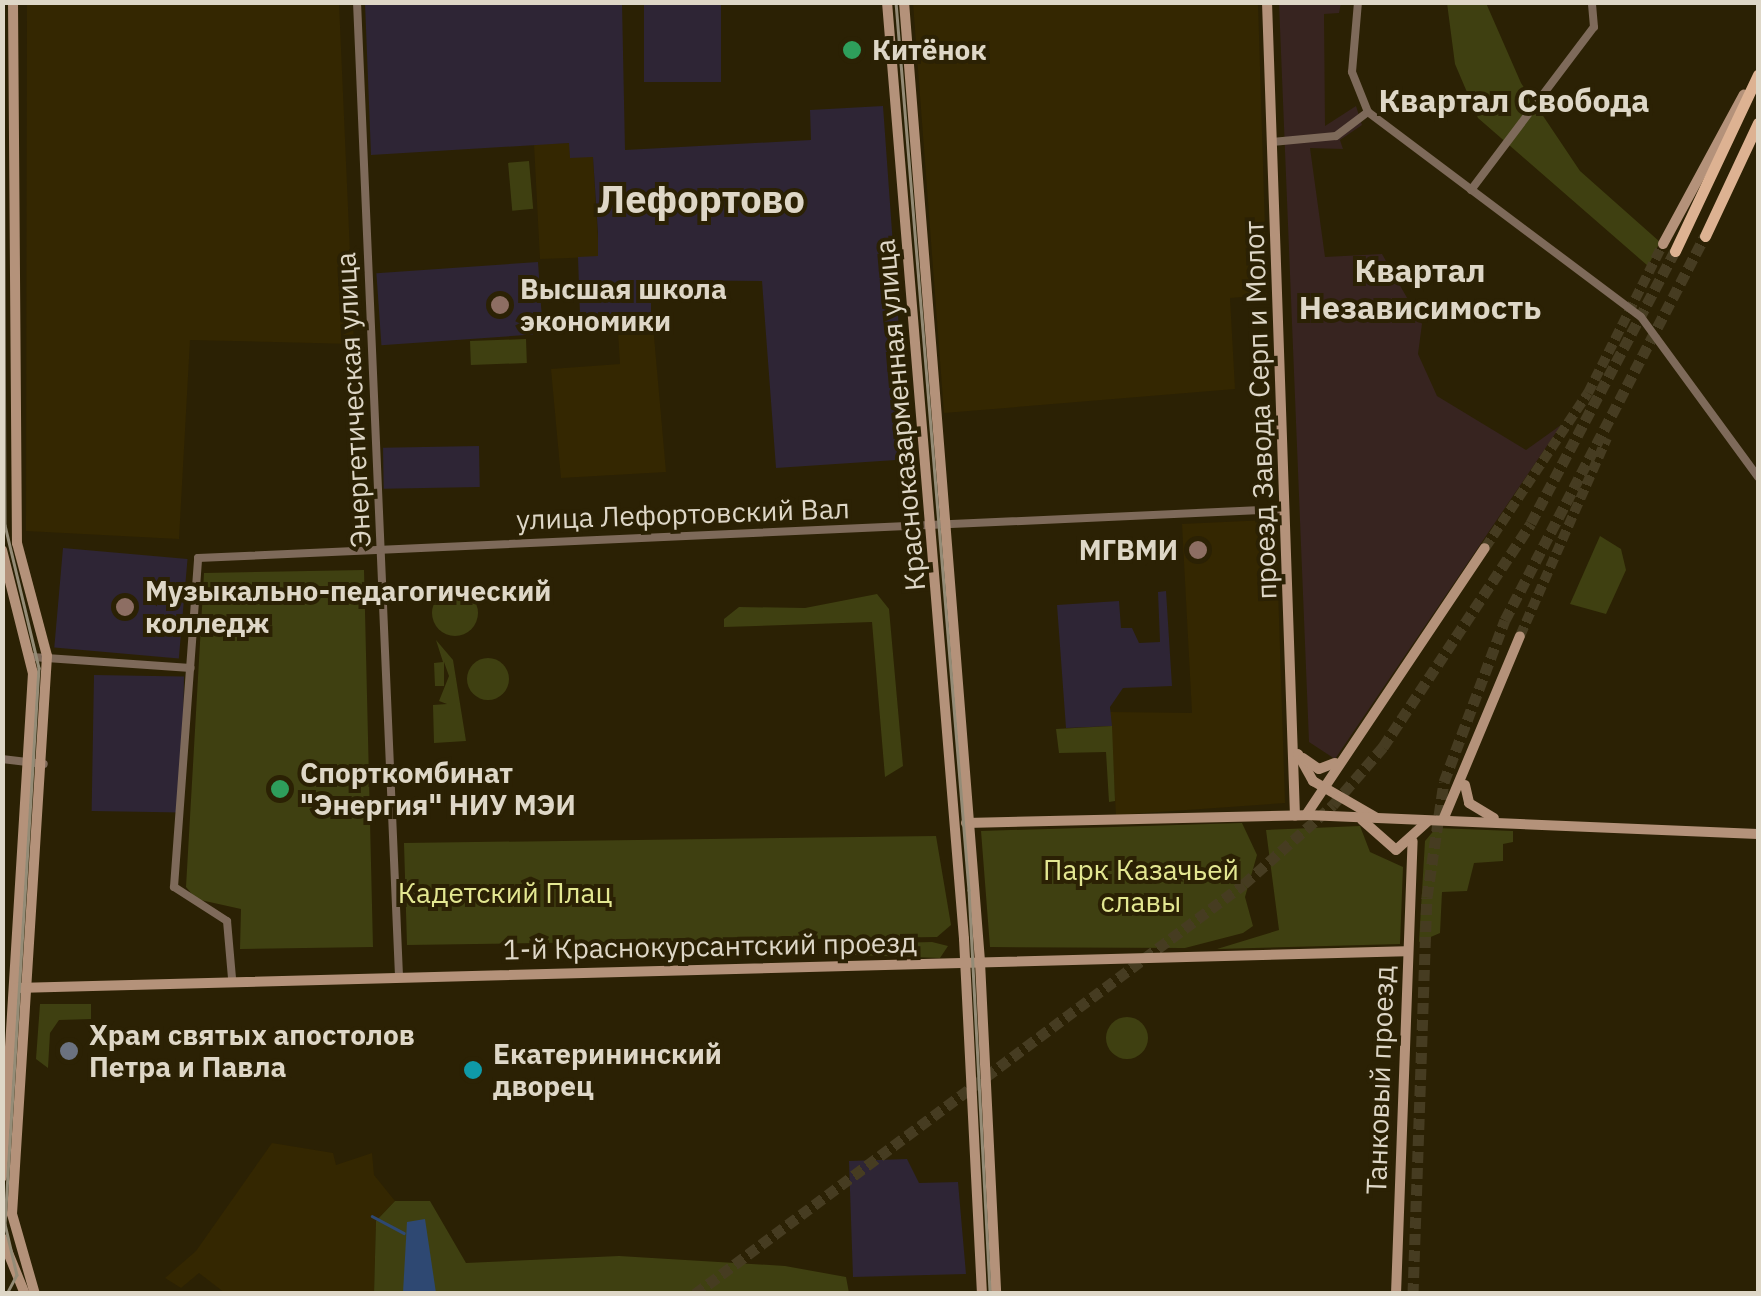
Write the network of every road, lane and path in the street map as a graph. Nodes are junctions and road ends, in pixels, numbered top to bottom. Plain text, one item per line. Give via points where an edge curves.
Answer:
1 (13, 2) edge
2 (357, 2) edge
3 (887, 2) edge
4 (904, 2) edge
5 (1267, 2) edge
6 (1358, 2) edge
7 (1592, 2) edge
8 (1758, 74) edge
9 (1368, 112) junction
10 (1758, 127) edge
11 (1272, 142) junction
12 (1470, 190) junction
13 (1705, 236) tunnel mouth
14 (1669, 247) tunnel mouth
15 (18, 418) junction
16 (2, 419) edge
17 (1758, 477) edge
18 (1285, 509) junction
19 (945, 526) junction
20 (932, 527) junction
21 (1485, 548) tunnel mouth
22 (2, 550) edge
23 (383, 552) junction
24 (1520, 636) tunnel mouth
25 (47, 656) junction
26 (32, 657) junction
27 (191, 668) junction
28 (1296, 748) junction
29 (2, 759) edge
30 (1340, 760) junction
31 (30, 763) junction
32 (44, 764) junction
33 (1465, 779) junction
34 (1322, 788) junction
35 (1300, 816) junction
36 (1356, 818) junction
37 (1378, 818) junction
38 (1400, 820) junction
39 (1430, 820) junction
40 (1443, 820) junction
41 (1500, 821) junction
42 (955, 823) junction
43 (968, 823) junction
44 (1758, 834) edge
45 (1383, 837) junction
46 (1413, 839) junction
47 (1396, 850) junction
48 (1410, 867) junction
49 (1406, 951) junction
50 (964, 962) junction
51 (980, 962) junction
52 (399, 975) junction
53 (232, 978) junction
54 (29, 984) junction
55 (2, 987) edge
56 (16, 988) junction
57 (2, 1177) edge
58 (2, 1238) edge
59 (25, 1294) edge
60 (35, 1294) edge
61 (982, 1294) edge
62 (996, 1294) edge
63 (1396, 1294) edge

1 - 15 main road
2 - 23 street, Энергетическая улица
3 - 20 main road, Красноказарменная улица
4 - 19 main road, Красноказарменная улица
5 - 11 main road, проезд Завода Серп и Молот
6 - 9 street via 1352,72
7 - 12 street via 1594,27
8 - 14 main road
9 - 11 street via 1336,136
9 - 12 street
10 - 13 main road
11 - 18 main road, проезд Завода Серп и Молот
12 - 17 street via 1641,317
15 - 16 street
15 - 25 main road via 17,543
18 - 19 street, улица Лефортовский Вал
18 - 28 main road, проезд Завода Серп и Молот
19 - 20 street, улица Лефортовский Вал
19 - 43 main road, Красноказарменная улица
20 - 23 street, улица Лефортовский Вал
20 - 42 main road, Красноказарменная улица
21 - 30 main road
22 - 26 main road
23 - 27 street, улица Лефортовский Вал via 198,558
23 - 52 street, Энергетическая улица
24 - 33 main road
25 - 26 street
25 - 27 street
25 - 32 main road
26 - 31 main road
27 - 53 street via 174,887 227,921
28 - 30 main road via 1316,769
28 - 34 main road
28 - 35 main road, проезд Завода Серп и Молот
29 - 31 street
30 - 34 main road
31 - 32 street
31 - 56 main road
32 - 54 main road
33 - 40 main road
33 - 41 main road via 1469,803
34 - 35 main road
34 - 37 main road
35 - 36 main road
35 - 43 main road
36 - 37 main road
36 - 45 main road
37 - 38 main road
38 - 39 main road
38 - 45 main road
38 - 46 main road
39 - 40 main road
39 - 46 main road
40 - 41 main road
41 - 44 main road
42 - 43 main road
42 - 50 main road, Красноказарменная улица
43 - 51 main road, Красноказарменная улица
45 - 47 main road
46 - 47 main road
46 - 48 main road, Танковый проезд
47 - 48 main road
48 - 49 main road, Танковый проезд
49 - 51 main road, 1-й Краснокурсантский проезд
49 - 63 main road, Танковый проезд
50 - 51 main road, 1-й Краснокурсантский проезд
50 - 52 main road, 1-й Краснокурсантский проезд
50 - 61 main road
51 - 62 main road
52 - 53 main road, 1-й Краснокурсантский проезд
53 - 54 main road, 1-й Краснокурсантский проезд
54 - 56 main road, 1-й Краснокурсантский проезд
54 - 60 main road via 14,1230
55 - 56 street
56 - 57 main road
58 - 59 main road

